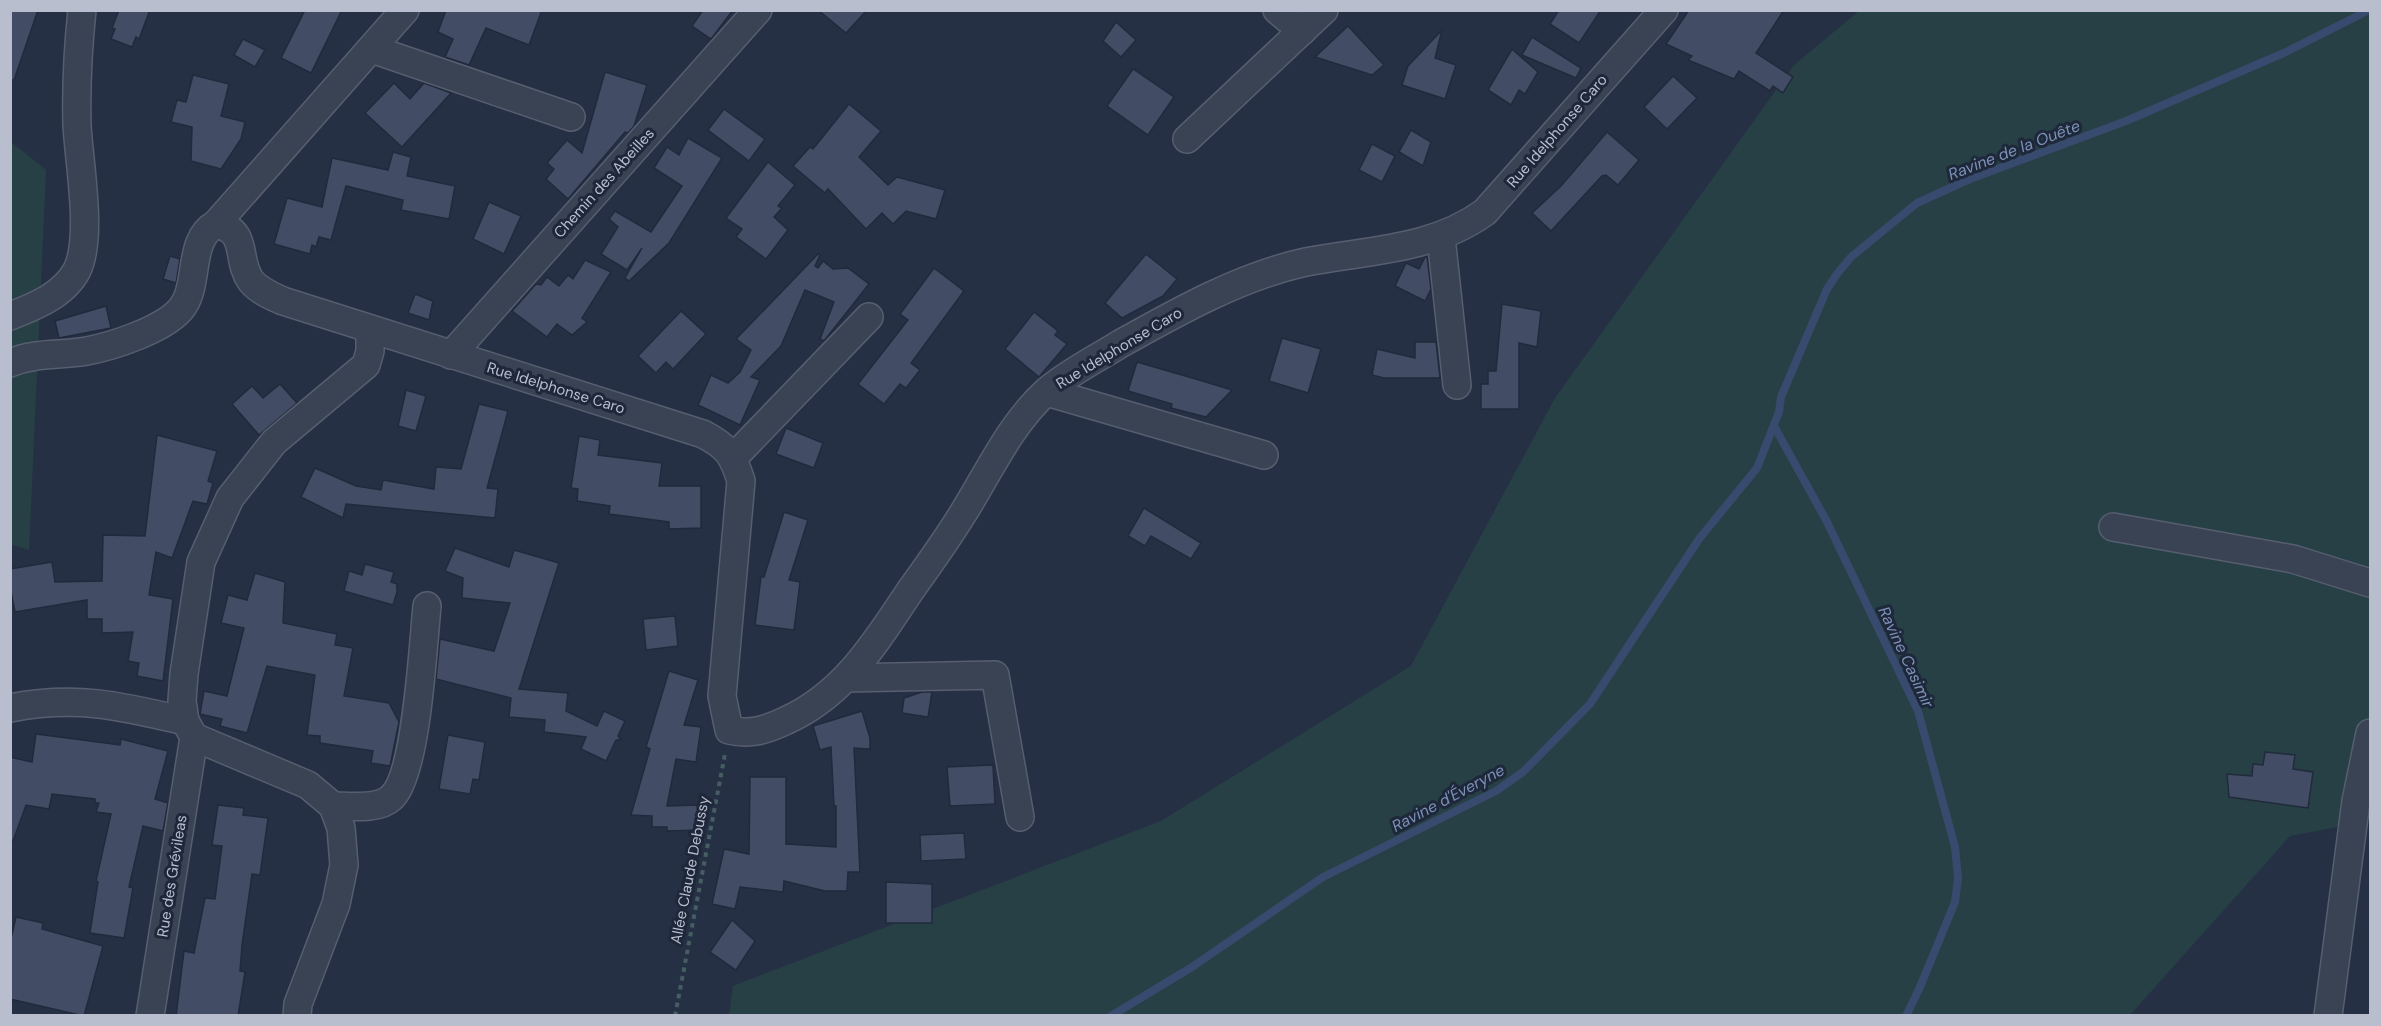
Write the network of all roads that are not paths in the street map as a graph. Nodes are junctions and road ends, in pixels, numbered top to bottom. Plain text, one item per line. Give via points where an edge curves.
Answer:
1 (82, 10) edge
2 (405, 10) edge
3 (758, 10) edge
4 (1277, 10) edge
5 (1324, 10) edge
6 (1664, 10) edge
7 (1302, 31) junction
8 (372, 49) junction
9 (571, 117) dead end
10 (1187, 139) dead end
11 (216, 224) junction
12 (1442, 237) junction
13 (10, 316) edge
14 (869, 316) dead end
15 (370, 330) junction
16 (451, 355) junction
17 (10, 363) edge
18 (1457, 385) dead end
19 (1047, 392) junction
20 (1264, 455) dead end
21 (734, 457) junction
22 (2113, 527) dead end
23 (2370, 583) edge
24 (427, 606) dead end
25 (846, 678) junction
26 (10, 690) edge
27 (41, 702) junction
28 (10, 708) edge
29 (190, 729) junction
30 (2370, 733) edge
31 (2363, 804) edge
32 (333, 806) junction
33 (1020, 817) dead end
34 (150, 1016) edge
35 (297, 1016) edge
36 (2328, 1016) edge

1 - 13 street via 77,123 85,234 77,271 49,301
2 - 8 street
3 - 16 street, Chemin des Abeilles
4 - 7 street
5 - 7 street
6 - 12 street, Rue Idelphonse Caro via 1485,212
7 - 10 street
8 - 9 street
8 - 11 street
11 - 15 street, Rue Idelphonse Caro via 236,235 244,268 265,293
11 - 17 street via 204,232 188,294 180,310 167,321 87,351 29,355
12 - 18 street
12 - 19 street, Rue Idelphonse Caro via 1304,263 1244,283 1182,309 1093,360
14 - 21 street
15 - 16 street, Rue Idelphonse Caro
15 - 29 street, Rue des Grévileas via 366,365 274,442 230,498 201,562 182,701
16 - 21 street, Rue Idelphonse Caro via 703,434 720,442
19 - 20 street
19 - 25 street, Rue Idelphonse Caro via 1008,438 962,515 868,654
21 - 25 street, Rue Idelphonse Caro via 741,481 740,508 722,696 729,730 765,730 808,711
22 - 23 street via 2293,559
24 - 32 street via 410,756 400,788 390,799 376,805
25 - 33 street via 995,675
26 - 27 street
27 - 28 street
27 - 29 street via 105,703
29 - 32 street via 308,785
29 - 34 street, Rue des Grévileas
30 - 31 street
31 - 36 street
32 - 35 street via 341,828 344,865 336,904 298,1004

